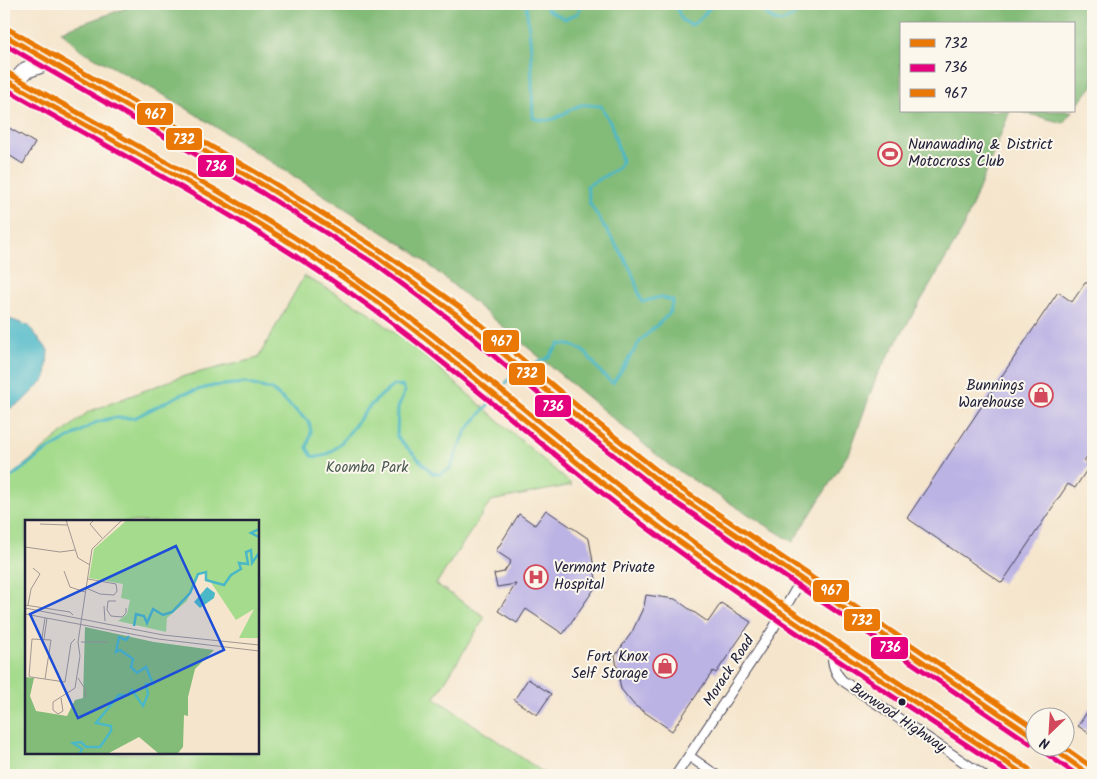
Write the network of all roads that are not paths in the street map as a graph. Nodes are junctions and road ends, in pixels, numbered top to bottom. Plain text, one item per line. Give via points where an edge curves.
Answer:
1 (4, 35) edge
2 (49, 62) junction
3 (8, 82) edge
4 (801, 580) junction
5 (782, 613) junction
6 (832, 648) junction
7 (1024, 730) edge
8 (689, 756) junction
9 (1062, 756) edge
10 (676, 775) edge
11 (716, 775) edge
12 (983, 775) edge
13 (1025, 775) edge
14 (1090, 775) edge

1 - 2 highway
2 - 3 highway via 26,70
2 - 4 highway via 343,234 420,287 670,490
3 - 5 highway, Burwood Highway via 302,251 403,320 650,520
4 - 5 street, Morack Road
4 - 7 highway
5 - 6 highway, Burwood Highway
5 - 8 street, Morack Road
6 - 12 street, Burwood Highway via 836,675 843,681
6 - 13 highway, Burwood Highway
8 - 10 street, Morack Road
8 - 11 street
9 - 14 highway

